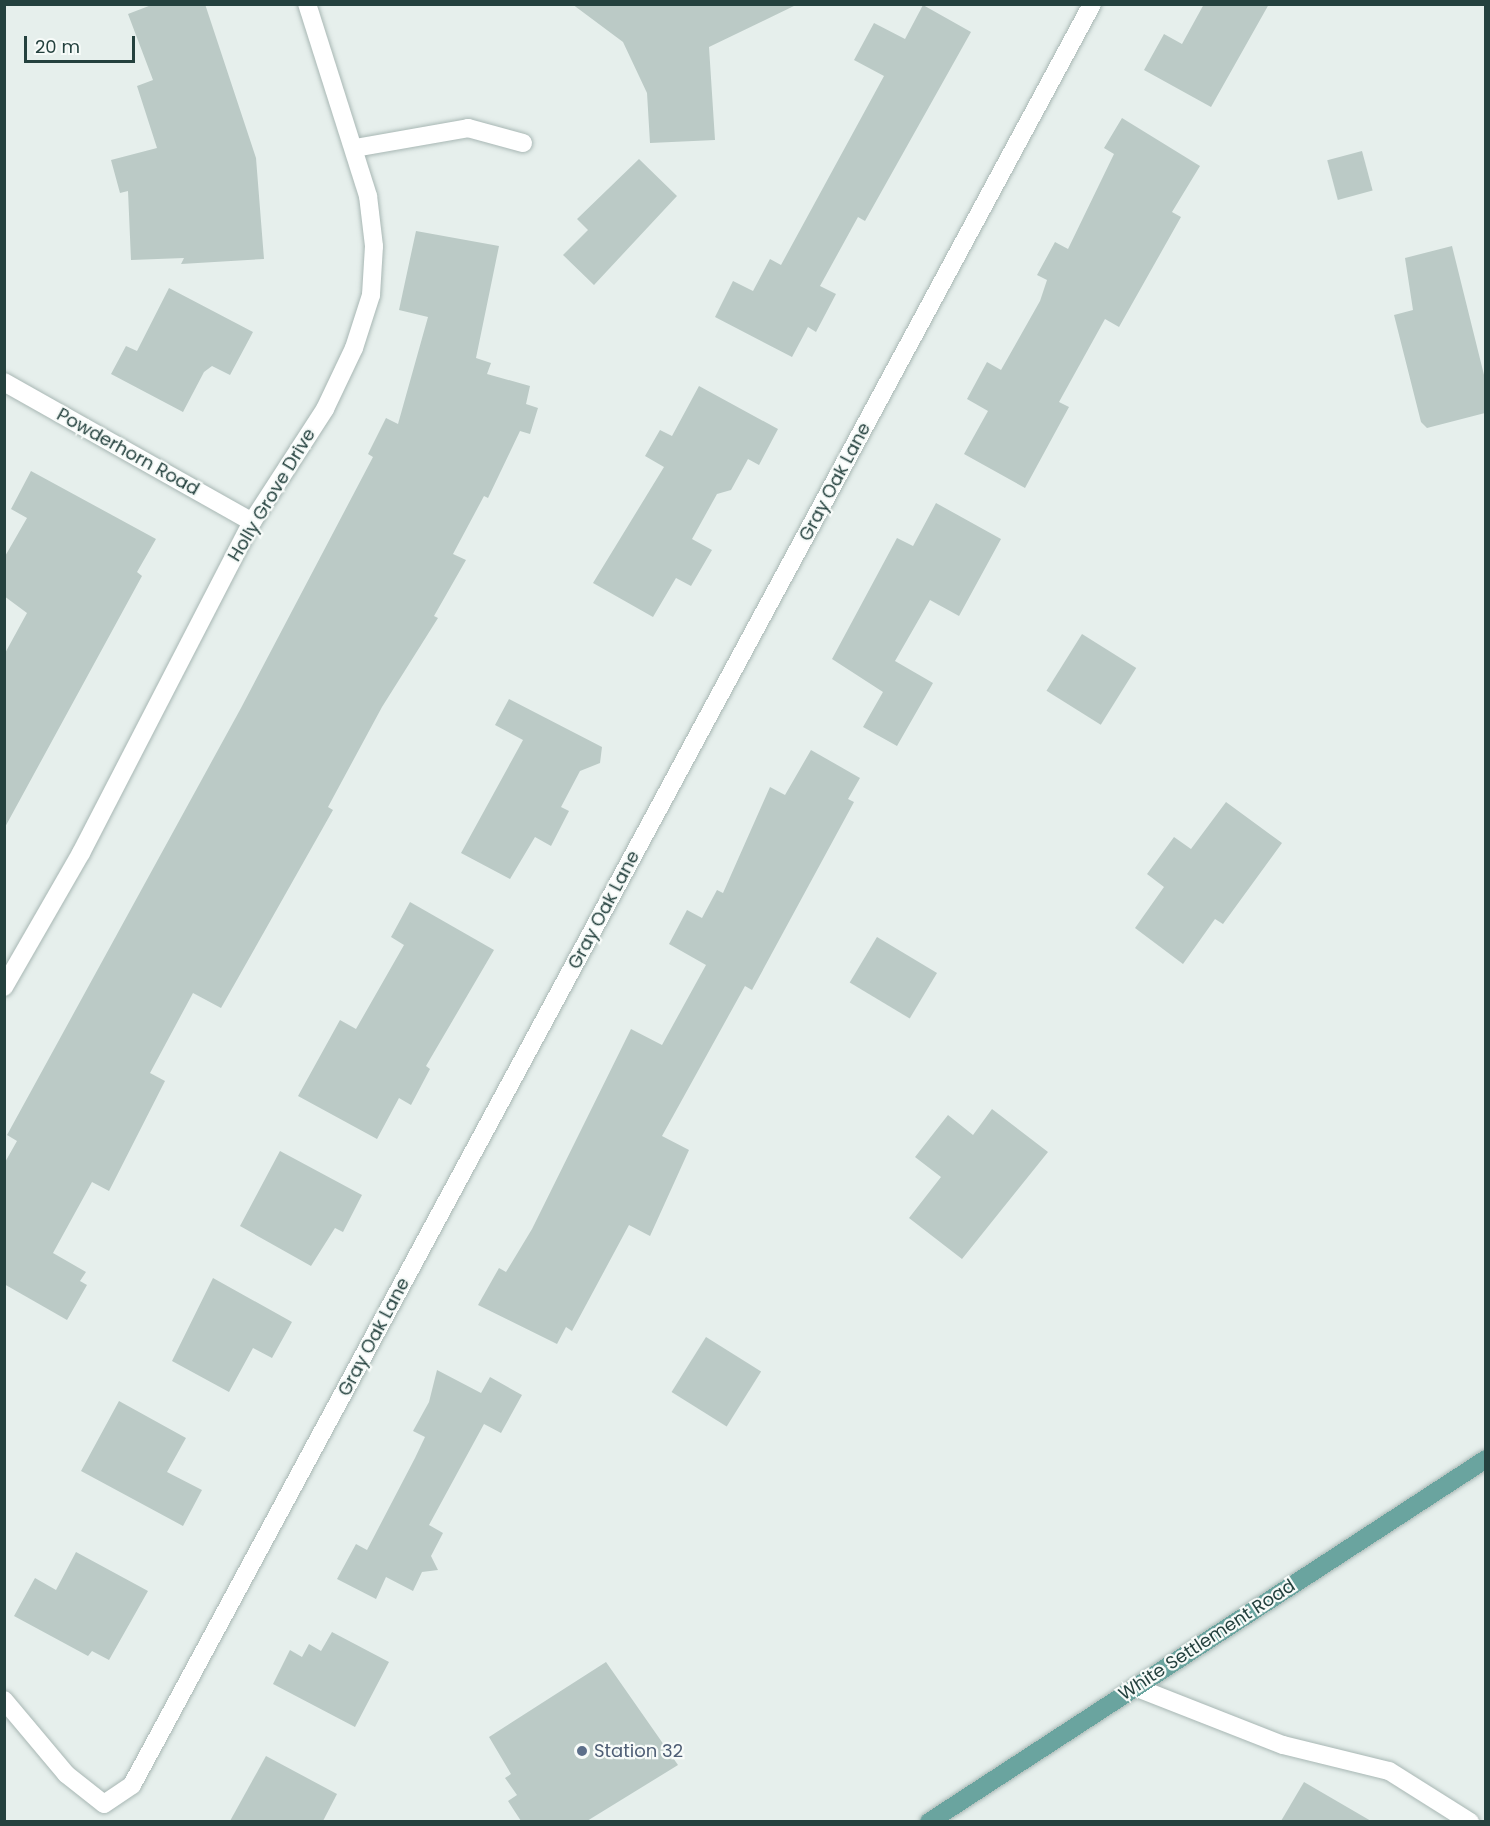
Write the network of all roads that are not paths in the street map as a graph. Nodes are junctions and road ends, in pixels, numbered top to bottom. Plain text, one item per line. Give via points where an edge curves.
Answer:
1 (307, 4) edge
2 (1092, 4) edge
3 (523, 143) dead end
4 (355, 148) junction
5 (4, 382) edge
6 (252, 522) junction
7 (4, 987) edge
8 (1485, 1459) edge
9 (1135, 1687) junction
10 (4, 1700) edge
11 (929, 1821) edge
12 (1470, 1821) edge

1 - 4 street, Holly Grove Drive
2 - 10 street, Gray Oak Lane via 132,1785 104,1804 66,1774
3 - 4 street via 468,128
4 - 6 street, Holly Grove Drive via 374,246 370,295 354,348 325,409
5 - 6 street, Powderhorn Road
6 - 7 street, Holly Grove Drive via 81,854
8 - 9 main road, White Settlement Road
9 - 11 main road, White Settlement Road
9 - 12 street via 1283,1745 1389,1771

